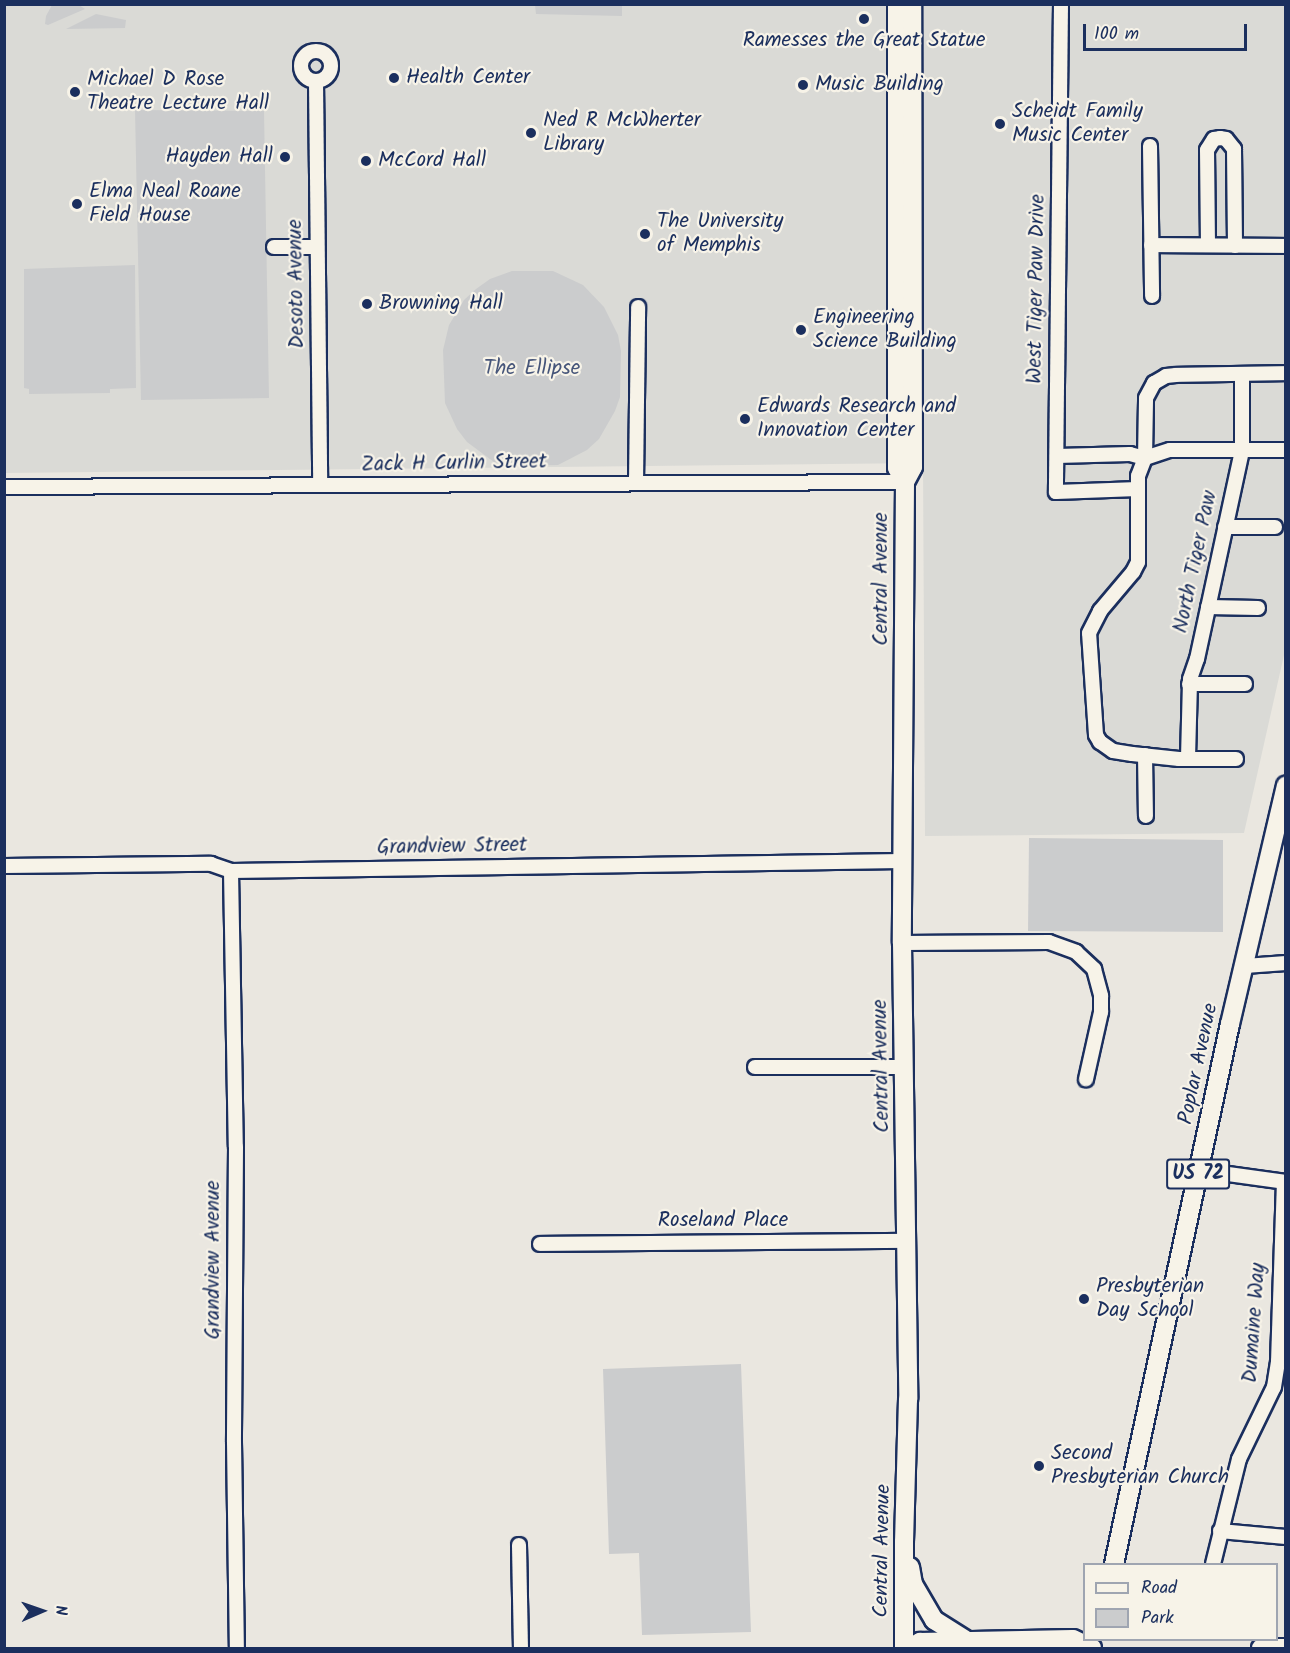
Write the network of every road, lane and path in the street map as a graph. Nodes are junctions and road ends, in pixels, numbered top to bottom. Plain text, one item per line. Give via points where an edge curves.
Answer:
1 (897, 4) edge
2 (912, 4) edge
3 (1060, 4) edge
4 (316, 81) dead end
5 (1150, 146) dead end
6 (1152, 245) junction
7 (1208, 245) junction
8 (1235, 246) junction
9 (1286, 246) edge
10 (317, 247) junction
11 (274, 248) dead end
12 (1152, 296) dead end
13 (639, 307) dead end
14 (1286, 373) edge
15 (1242, 374) junction
16 (1286, 450) edge
17 (1242, 451) junction
18 (1057, 456) junction
19 (1145, 458) junction
20 (904, 482) junction
21 (636, 483) junction
22 (320, 485) junction
23 (4, 487) edge
24 (1138, 489) junction
25 (1225, 527) junction
26 (1275, 527) dead end
27 (1208, 607) junction
28 (1257, 608) dead end
29 (1190, 684) junction
30 (1245, 684) dead end
31 (1145, 755) junction
32 (1188, 758) junction
33 (1236, 759) dead end
34 (1286, 785) edge
35 (1146, 816) dead end
36 (902, 861) junction
37 (4, 866) edge
38 (231, 871) junction
39 (902, 942) junction
40 (1286, 963) edge
41 (1245, 966) junction
42 (755, 1067) dead end
43 (904, 1067) junction
44 (1086, 1079) dead end
45 (1199, 1170) junction
46 (1285, 1182) edge
47 (907, 1241) junction
48 (540, 1244) dead end
49 (1220, 1532) junction
50 (1286, 1537) edge
51 (904, 1542) junction
52 (519, 1545) dead end
53 (1114, 1563) edge
54 (1213, 1563) edge
55 (968, 1641) junction
56 (237, 1648) edge
57 (521, 1648) edge
58 (904, 1648) edge
59 (910, 1648) edge
60 (1092, 1648) edge
61 (1261, 1648) edge
62 (1286, 1648) edge

1 - 20 main road, Central Avenue via 897,468
2 - 20 main road, Central Avenue via 913,467
3 - 18 street, West Tiger Paw Drive
4 - 10 street, Desoto Avenue
5 - 6 street
6 - 7 street
6 - 12 street
7 - 8 street
7 - 8 street via 1207,150 1220,138 1230,142 1234,149
8 - 9 street
10 - 11 street
10 - 22 street, Desoto Avenue
13 - 21 street
14 - 15 street
15 - 17 street, North Tiger Paw
15 - 19 street via 1166,376 1154,383 1145,405
16 - 17 street
17 - 19 street via 1170,450
17 - 25 street, North Tiger Paw
18 - 19 street via 1130,454
18 - 24 street, West Tiger Paw Drive via 1056,492
19 - 24 street
20 - 21 street, Zack H Curlin Street
20 - 36 main road, Central Avenue
21 - 22 street, Zack H Curlin Street
22 - 23 street, Zack H Curlin Street
24 - 31 street via 1136,567 1100,611 1089,633 1096,735 1113,751
25 - 26 street
25 - 27 street, North Tiger Paw
27 - 28 street
27 - 29 street, North Tiger Paw
29 - 30 street
29 - 32 street, North Tiger Paw
31 - 32 street
31 - 35 street
32 - 33 street
34 - 41 main road, Poplar Avenue / US 72
36 - 38 street, Grandview Street
36 - 39 main road, Central Avenue
37 - 38 street, Grandview Street via 211,864
38 - 56 street, Grandview Avenue
39 - 43 main road, Central Avenue
39 - 44 street via 1049,942 1076,952 1094,969 1101,996
40 - 41 street
41 - 45 main road, Poplar Avenue / US 72
42 - 43 street
43 - 47 main road, Central Avenue
45 - 46 street
45 - 53 main road, Poplar Avenue / US 72
46 - 49 street, Dumaine Way via 1274,1387 1239,1460
47 - 48 street, Roseland Place
47 - 51 main road, Central Avenue
49 - 50 street
49 - 54 street, Dumaine Way
51 - 55 main road via 924,1606 934,1620
51 - 58 main road, Central Avenue
52 - 57 street
55 - 59 main road via 920,1642
55 - 60 main road via 1072,1639
61 - 62 main road

